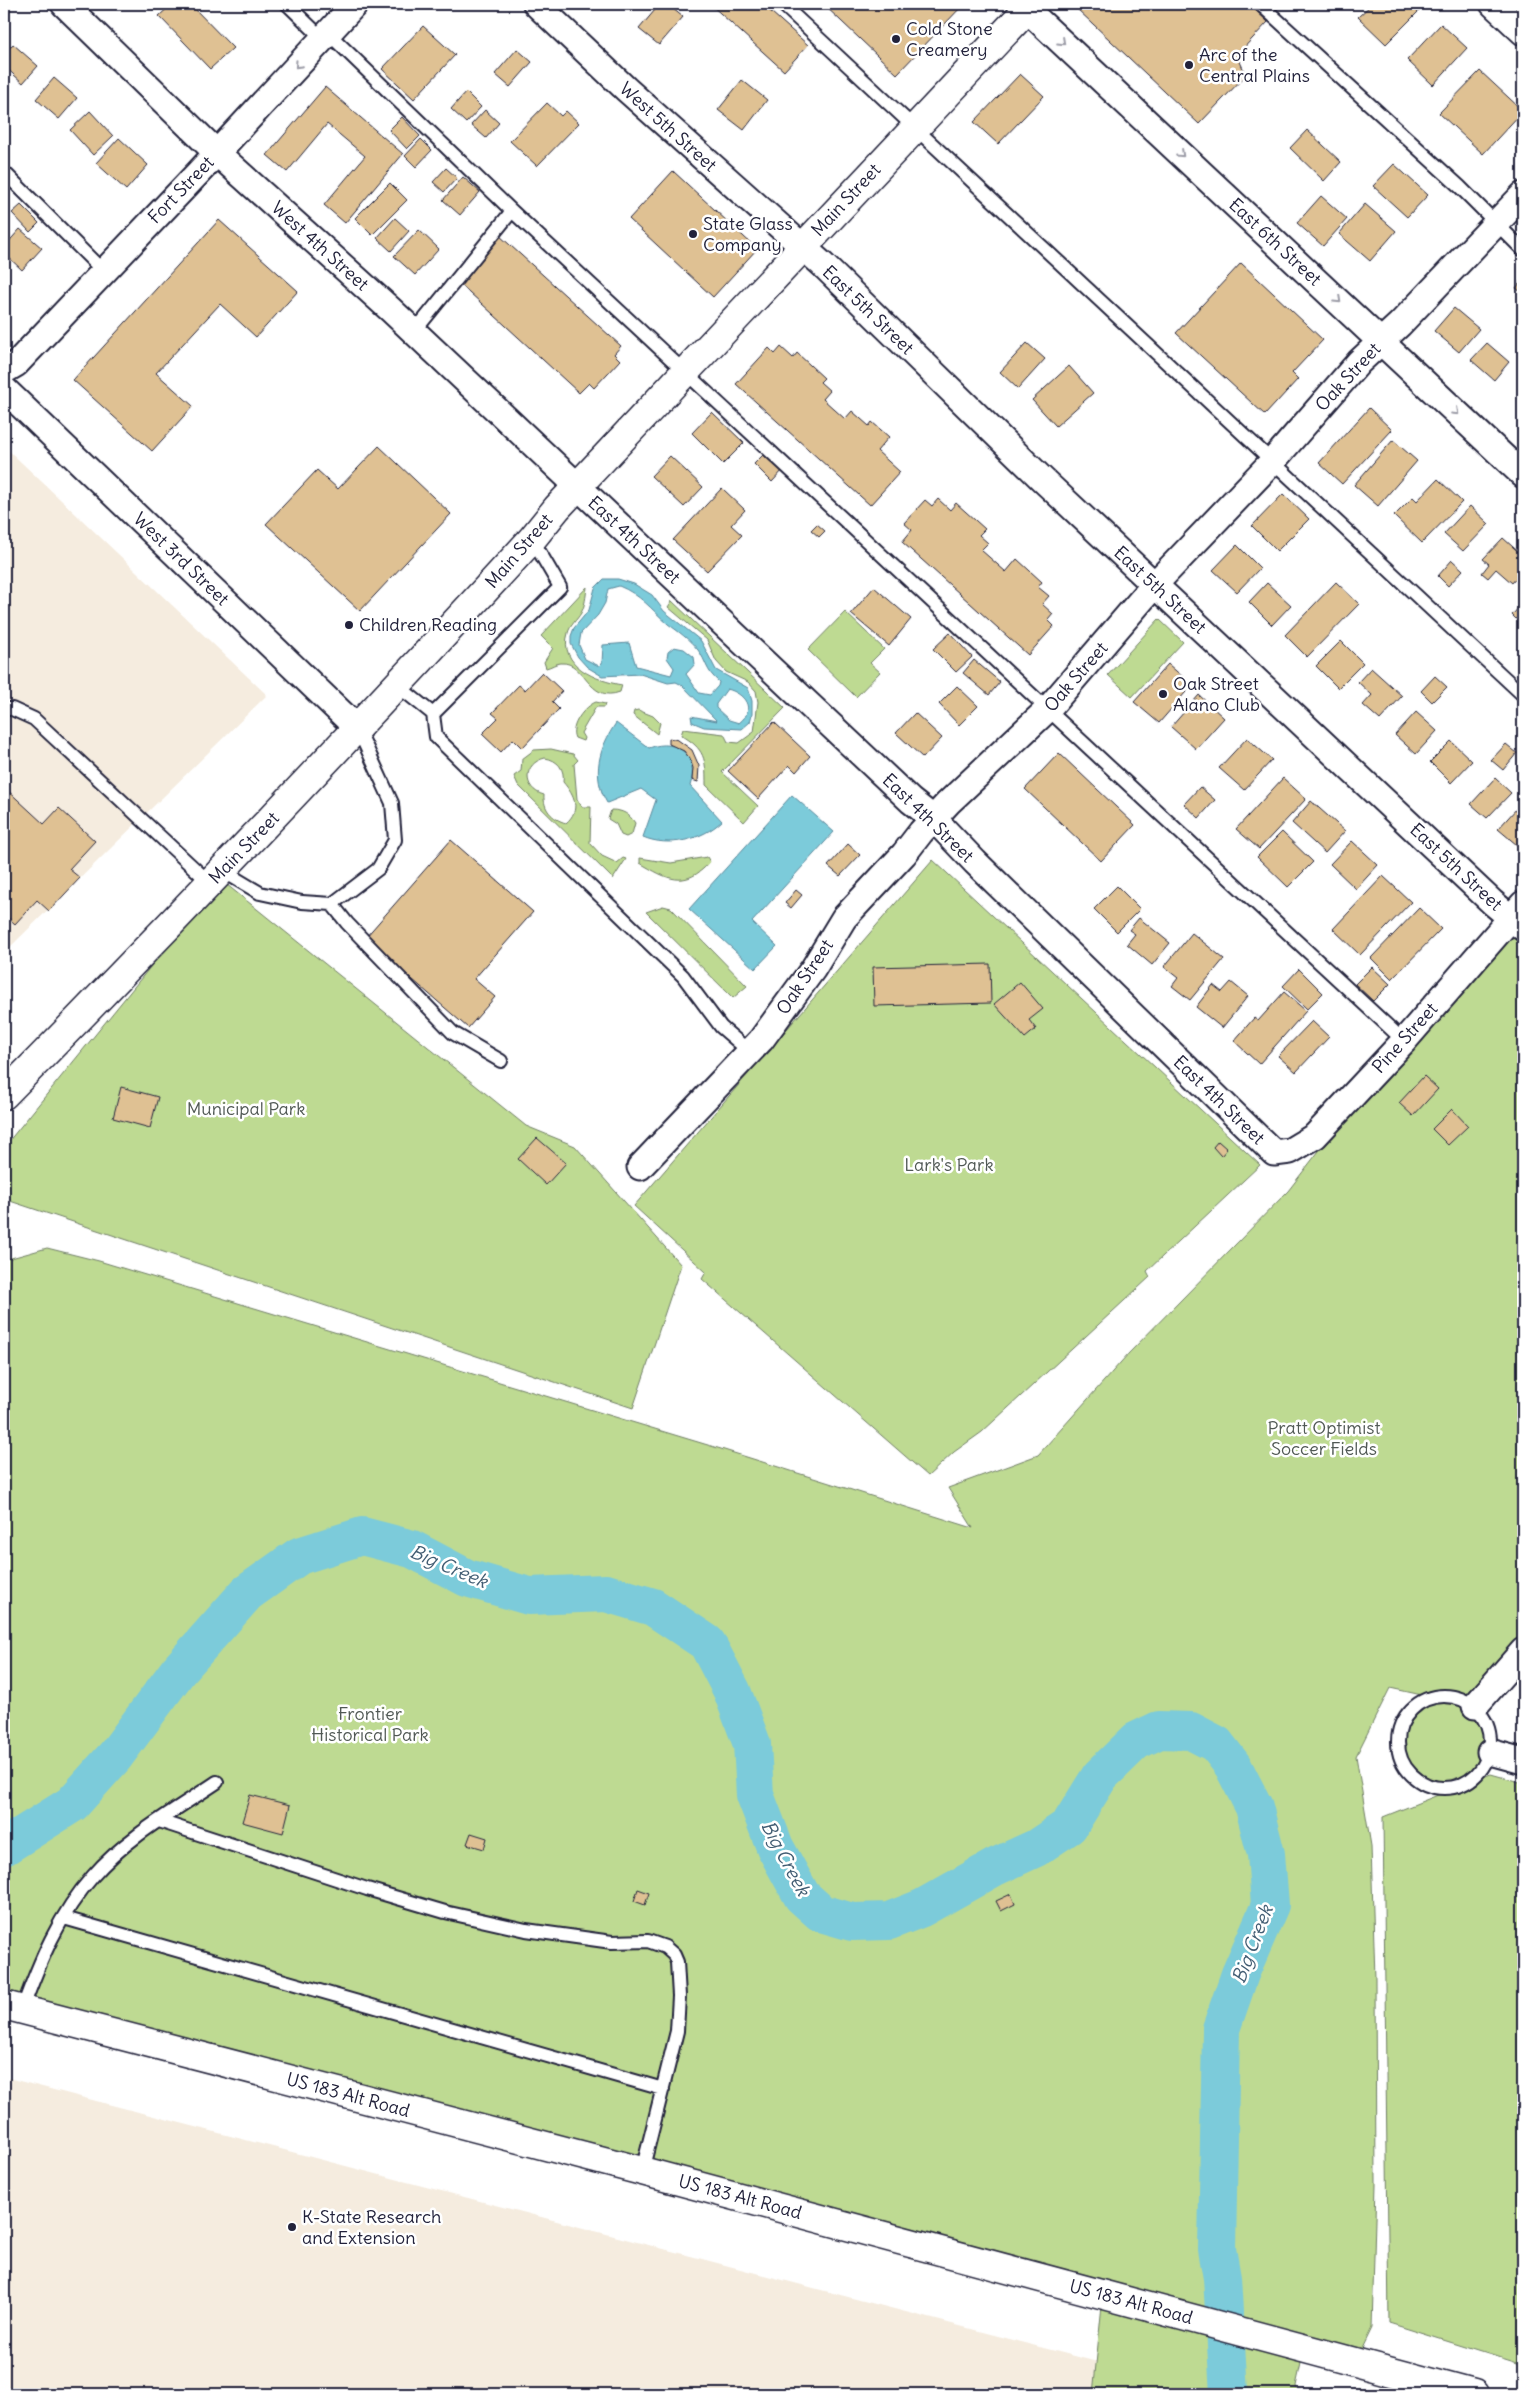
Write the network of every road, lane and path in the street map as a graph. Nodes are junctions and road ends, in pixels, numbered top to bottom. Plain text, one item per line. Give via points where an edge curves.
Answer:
1 (64, 4) edge
2 (287, 4) edge
3 (355, 4) edge
4 (536, 4) edge
5 (782, 4) edge
6 (1260, 4) edge
7 (1493, 4) edge
8 (1027, 6) edge
9 (1523, 32) edge
10 (325, 36) junction
11 (915, 127) junction
12 (217, 153) junction
13 (4, 172) edge
14 (1523, 196) edge
15 (512, 211) junction
16 (1497, 224) junction
17 (801, 248) junction
18 (1523, 250) edge
19 (103, 271) junction
20 (414, 332) junction
21 (1381, 341) junction
22 (4, 371) edge
23 (687, 372) junction
24 (4, 389) edge
25 (1272, 462) junction
26 (1523, 475) edge
27 (578, 487) junction
28 (532, 539) junction
29 (1155, 584) junction
30 (398, 686) junction
31 (1523, 695) edge
32 (4, 709) edge
33 (1048, 710) junction
34 (433, 714) junction
35 (358, 729) junction
36 (934, 819) junction
37 (217, 878) junction
38 (332, 904) junction
39 (1519, 917) edge
40 (1404, 1041) junction
41 (750, 1052) junction
42 (501, 1060) dead end
43 (4, 1096) edge
44 (1274, 1153) joint
45 (640, 1167) dead end
46 (1523, 1651) edge
47 (1475, 1706) junction
48 (1490, 1752) junction
49 (1523, 1761) edge
50 (217, 1782) dead end
51 (159, 1821) junction
52 (64, 1918) junction
53 (13, 2007) edge
54 (663, 2089) junction
55 (642, 2171) junction
56 (1474, 2394) edge

1 - 12 street, West 4th Street
2 - 10 lane
3 - 10 street, Fort Street
4 - 17 street, West 5th Street
5 - 11 lane
6 - 16 lane
7 - 9 street
8 - 11 main road, Main Street
8 -> 21 street, East 6th Street
10 -> 12 street, Fort Street
10 - 15 lane
11 - 17 main road, Main Street
11 - 25 lane
12 - 19 street, Fort Street
12 - 20 street, West 4th Street
13 - 19 lane
14 - 16 street, Oak Street
15 - 20 lane
15 - 23 lane
16 - 18 lane
16 - 21 street, Oak Street
17 - 23 main road, Main Street
17 - 29 street, East 5th Street
19 - 22 street, Fort Street via 16,364
20 - 27 street, West 4th Street
21 - 25 street, Oak Street
21 -> 26 street, East 6th Street
23 - 27 main road, Main Street
23 - 33 lane
24 - 35 street, West 3rd Street
25 - 29 street, Oak Street
25 - 31 lane
27 - 28 main road, Main Street
27 - 36 street, East 4th Street via 911,801
28 - 30 main road, Main Street
28 - 34 lane via 560,587
29 - 33 street, Oak Street
29 - 39 street, East 5th Street via 1492,903
30 - 34 lane
30 - 35 main road, Main Street
32 - 37 lane via 12,709 34,719
33 - 36 street, Oak Street
33 - 40 lane
34 - 41 lane via 436,737 683,976 720,1028
35 - 37 main road, Main Street
35 - 38 lane via 392,803 395,840 378,869
36 - 41 street, Oak Street via 844,918 813,969
36 - 44 street, East 4th Street
37 - 38 lane via 260,893 302,902
37 - 43 main road, Main Street
38 - 42 lane via 453,1033
39 - 40 street, Pine Street
40 - 44 street, Pine Street via 1315,1136 1290,1151
41 - 45 street, Oak Street
46 - 47 street
47 - 48 lane via 1487,1724
47 - 48 lane via 1444,1695 1419,1702 1400,1724 1398,1754 1416,1780 1430,1787 1445,1789 1460,1786 1474,1778
48 - 49 street
50 - 51 lane
51 - 52 lane via 125,1846 93,1876
51 - 54 lane via 445,1912 569,1937 660,1944 677,1962 679,1996 677,2030
52 - 53 lane
52 - 54 lane
53 - 55 main road, US 183 Alt Road
54 - 55 lane
55 - 56 main road, US 183 Alt Road

